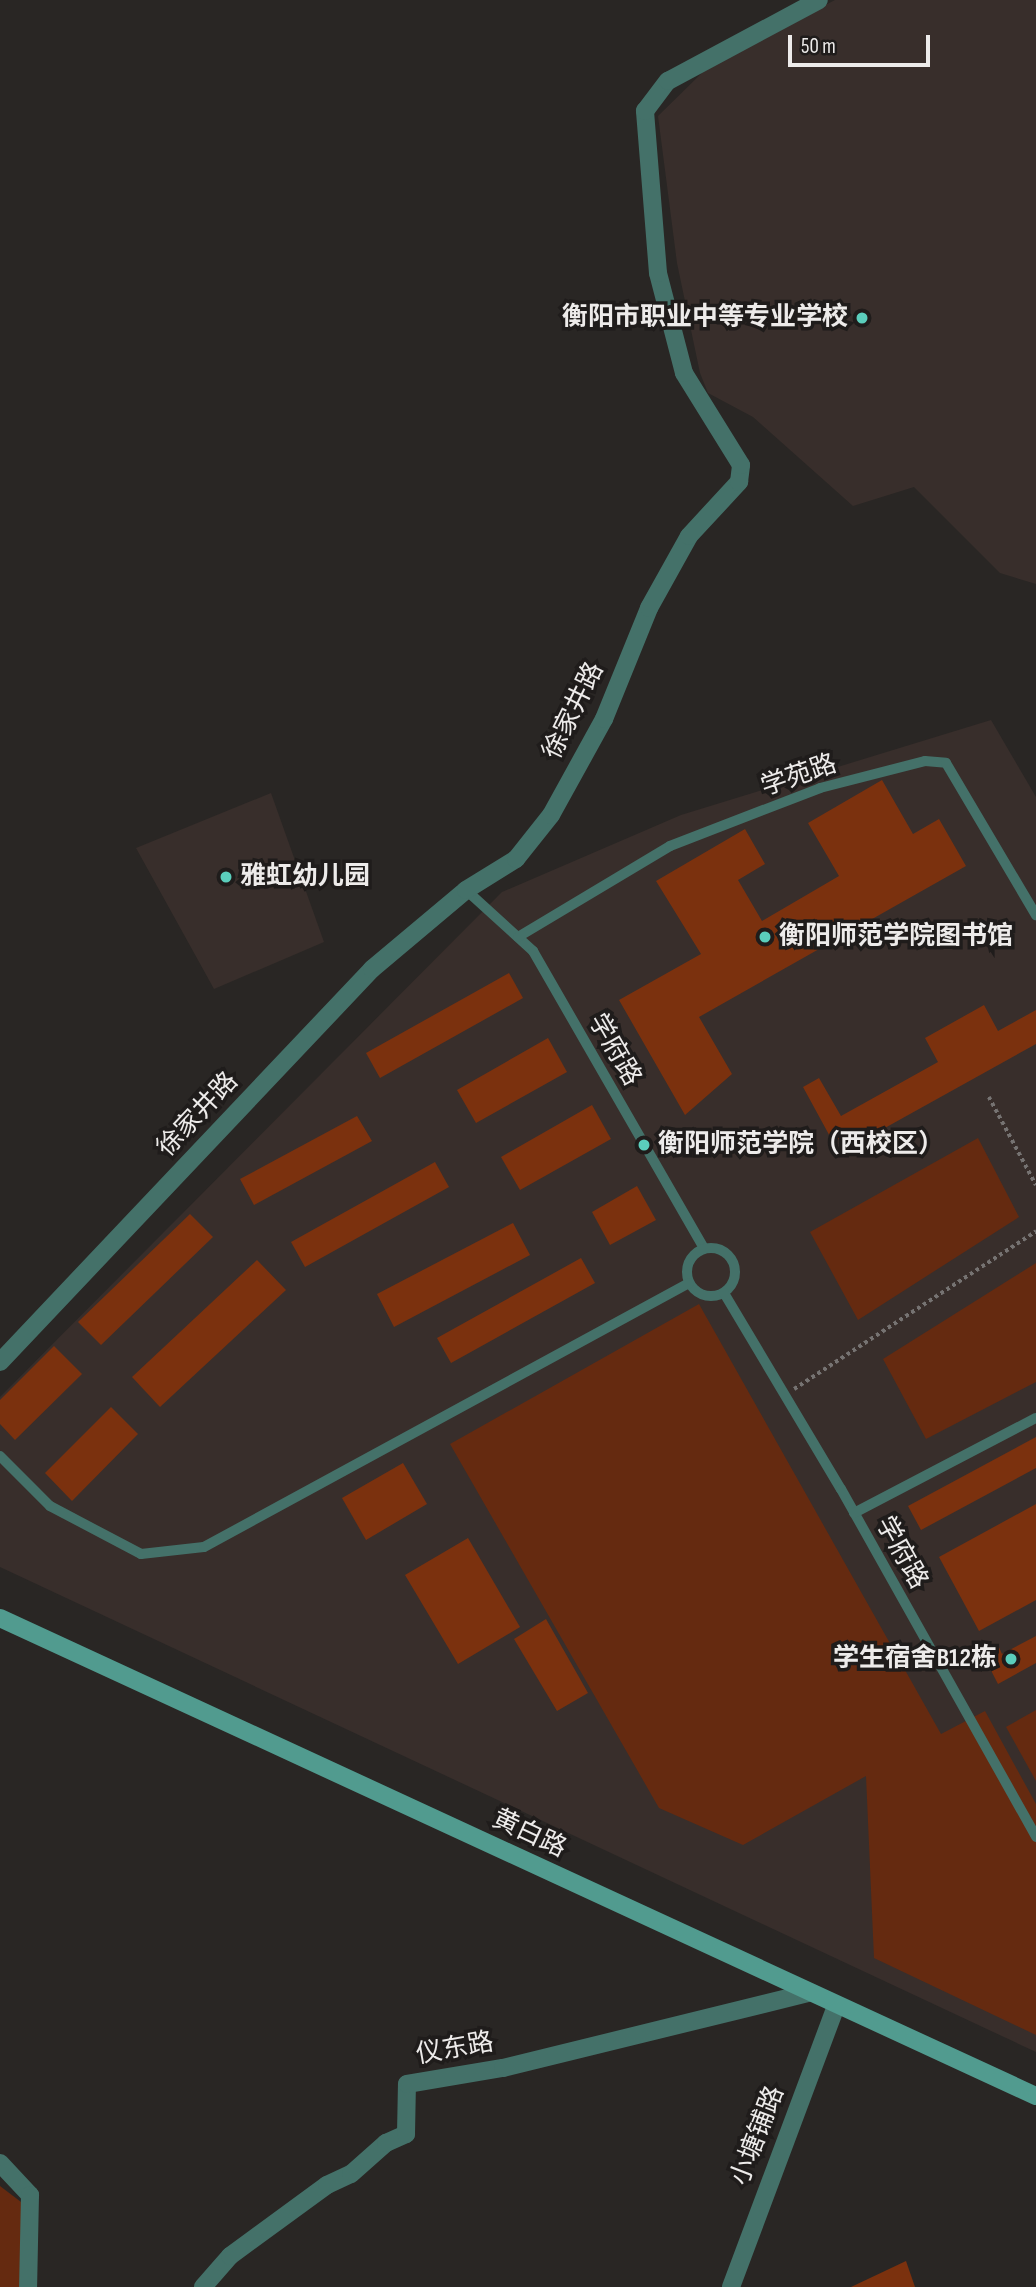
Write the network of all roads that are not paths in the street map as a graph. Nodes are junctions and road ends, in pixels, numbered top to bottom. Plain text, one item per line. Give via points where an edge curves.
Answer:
1 (819, 0) edge
2 (466, 890) junction
3 (1036, 915) edge
4 (518, 937) junction
5 (704, 1248) junction
6 (689, 1283) junction
7 (723, 1293) junction
8 (0, 1362) edge
9 (1036, 1418) edge
10 (0, 1456) edge
11 (854, 1513) junction
12 (0, 1618) edge
13 (1036, 1837) edge
14 (809, 1993) junction
15 (836, 2006) junction
16 (1036, 2096) edge
17 (0, 2163) edge
18 (28, 2287) edge
19 (203, 2287) edge
20 (732, 2287) edge

1 - 2 street, 徐家井路 via 668,81 645,111 658,273 684,373 741,465 739,482 689,536 649,608 604,719 551,816 516,859
2 - 4 lane, 学府路
2 - 8 street, 徐家井路 via 372,969
3 - 4 lane, 学苑路 via 946,763 925,761 820,788 670,846
4 - 5 lane, 学府路 via 533,951
5 - 6 lane via 688,1262
5 - 7 lane via 715,1248 733,1260 735,1278
6 - 7 lane via 700,1294
6 - 10 lane via 204,1547 141,1554 50,1506
7 - 11 lane, 学府路
9 - 11 lane
11 - 13 lane, 学府路
12 - 14 main road, 黄白路
14 - 15 main road, 黄白路
14 - 19 street, 仪东路 via 503,2068 407,2084 406,2134 386,2143 351,2174 327,2185 230,2256
15 - 16 main road, 黄白路
15 - 20 street, 小塘铺路
17 - 18 street via 30,2195

